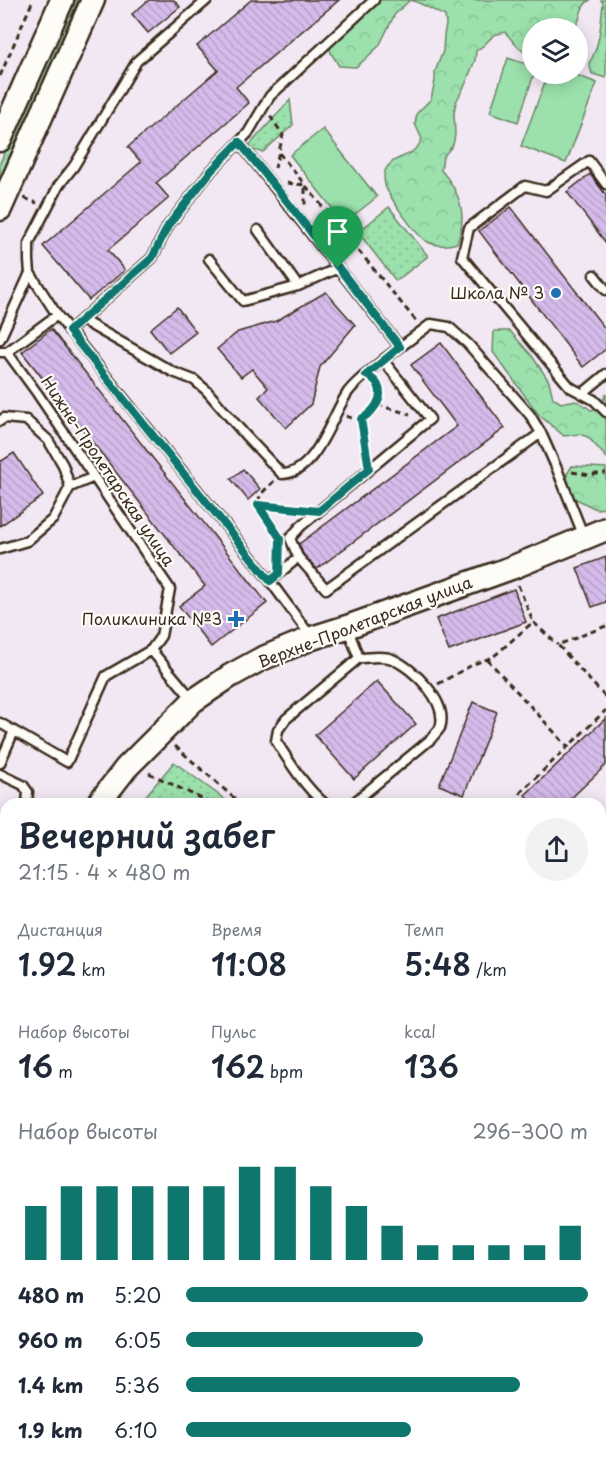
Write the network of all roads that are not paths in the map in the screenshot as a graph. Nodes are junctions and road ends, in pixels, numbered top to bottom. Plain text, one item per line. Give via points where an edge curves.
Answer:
1 (62, 0) edge
2 (93, 0) edge
3 (207, 0) edge
4 (374, 0) edge
5 (0, 140) edge
6 (239, 142) junction
7 (606, 184) edge
8 (0, 209) edge
9 (258, 230) dead end
10 (210, 259) dead end
11 (338, 268) junction
12 (30, 273) junction
13 (594, 275) dead end
14 (298, 286) junction
15 (606, 290) edge
16 (57, 315) junction
17 (82, 320) junction
18 (69, 331) junction
19 (0, 339) edge
20 (400, 347) junction
21 (3, 352) edge
22 (383, 360) junction
23 (606, 374) edge
24 (582, 394) junction
25 (606, 412) edge
26 (0, 421) edge
27 (540, 433) junction
28 (94, 477) junction
29 (70, 487) junction
30 (606, 529) edge
31 (584, 537) junction
32 (0, 549) edge
33 (293, 562) dead end
34 (270, 581) junction
35 (347, 627) junction
36 (312, 638) junction
37 (151, 650) junction
38 (359, 658) junction
39 (193, 701) junction
40 (0, 723) edge
41 (14, 731) junction
42 (0, 763) edge
43 (0, 774) edge
44 (28, 798) edge
45 (103, 798) edge
46 (319, 798) edge
47 (359, 798) edge

1 - 5 street
2 - 8 street
3 - 12 lane via 137,61 40,221 29,243
4 - 6 lane via 270,96
6 - 11 lane
6 - 17 lane via 168,226 152,258
7 - 24 lane via 589,161 546,191 525,186 469,228 462,257 570,387
9 - 14 lane
10 - 14 lane via 243,301
11 - 14 lane
11 - 20 lane
12 - 16 lane
12 - 19 lane
13 - 15 lane
16 - 18 lane
16 - 21 lane
17 - 18 lane
17 - 22 lane via 194,380 282,474 303,466 317,450 349,391
18 - 34 lane
20 - 22 lane
20 - 27 lane via 431,324 449,327 530,415
21 - 28 lane, Нижне-Пролетарская улица via 37,393
22 - 27 lane via 430,419 290,538 298,556 326,589
23 - 24 lane
24 - 25 lane
26 - 29 lane via 26,420 48,440
27 - 31 lane
28 - 29 lane
28 - 37 lane, Нижне-Пролетарская улица via 170,589 161,636
29 - 32 lane via 53,519 27,541
30 - 31 street, Верхне-Пролетарская улица
31 - 35 street, Верхне-Пролетарская улица via 511,568
33 - 34 lane
34 - 36 lane
35 - 36 street, Верхне-Пролетарская улица
35 - 38 lane
36 - 39 street, Верхне-Пролетарская улица via 261,659
37 - 39 lane
37 - 41 lane via 106,676 67,762
38 - 46 lane via 285,719 278,730 276,741
38 - 47 lane via 391,658 415,674 440,710 440,728 431,739
39 - 45 street, Верхне-Пролетарская улица via 171,736 126,768
40 - 41 lane
41 - 42 lane
43 - 44 lane via 23,785

